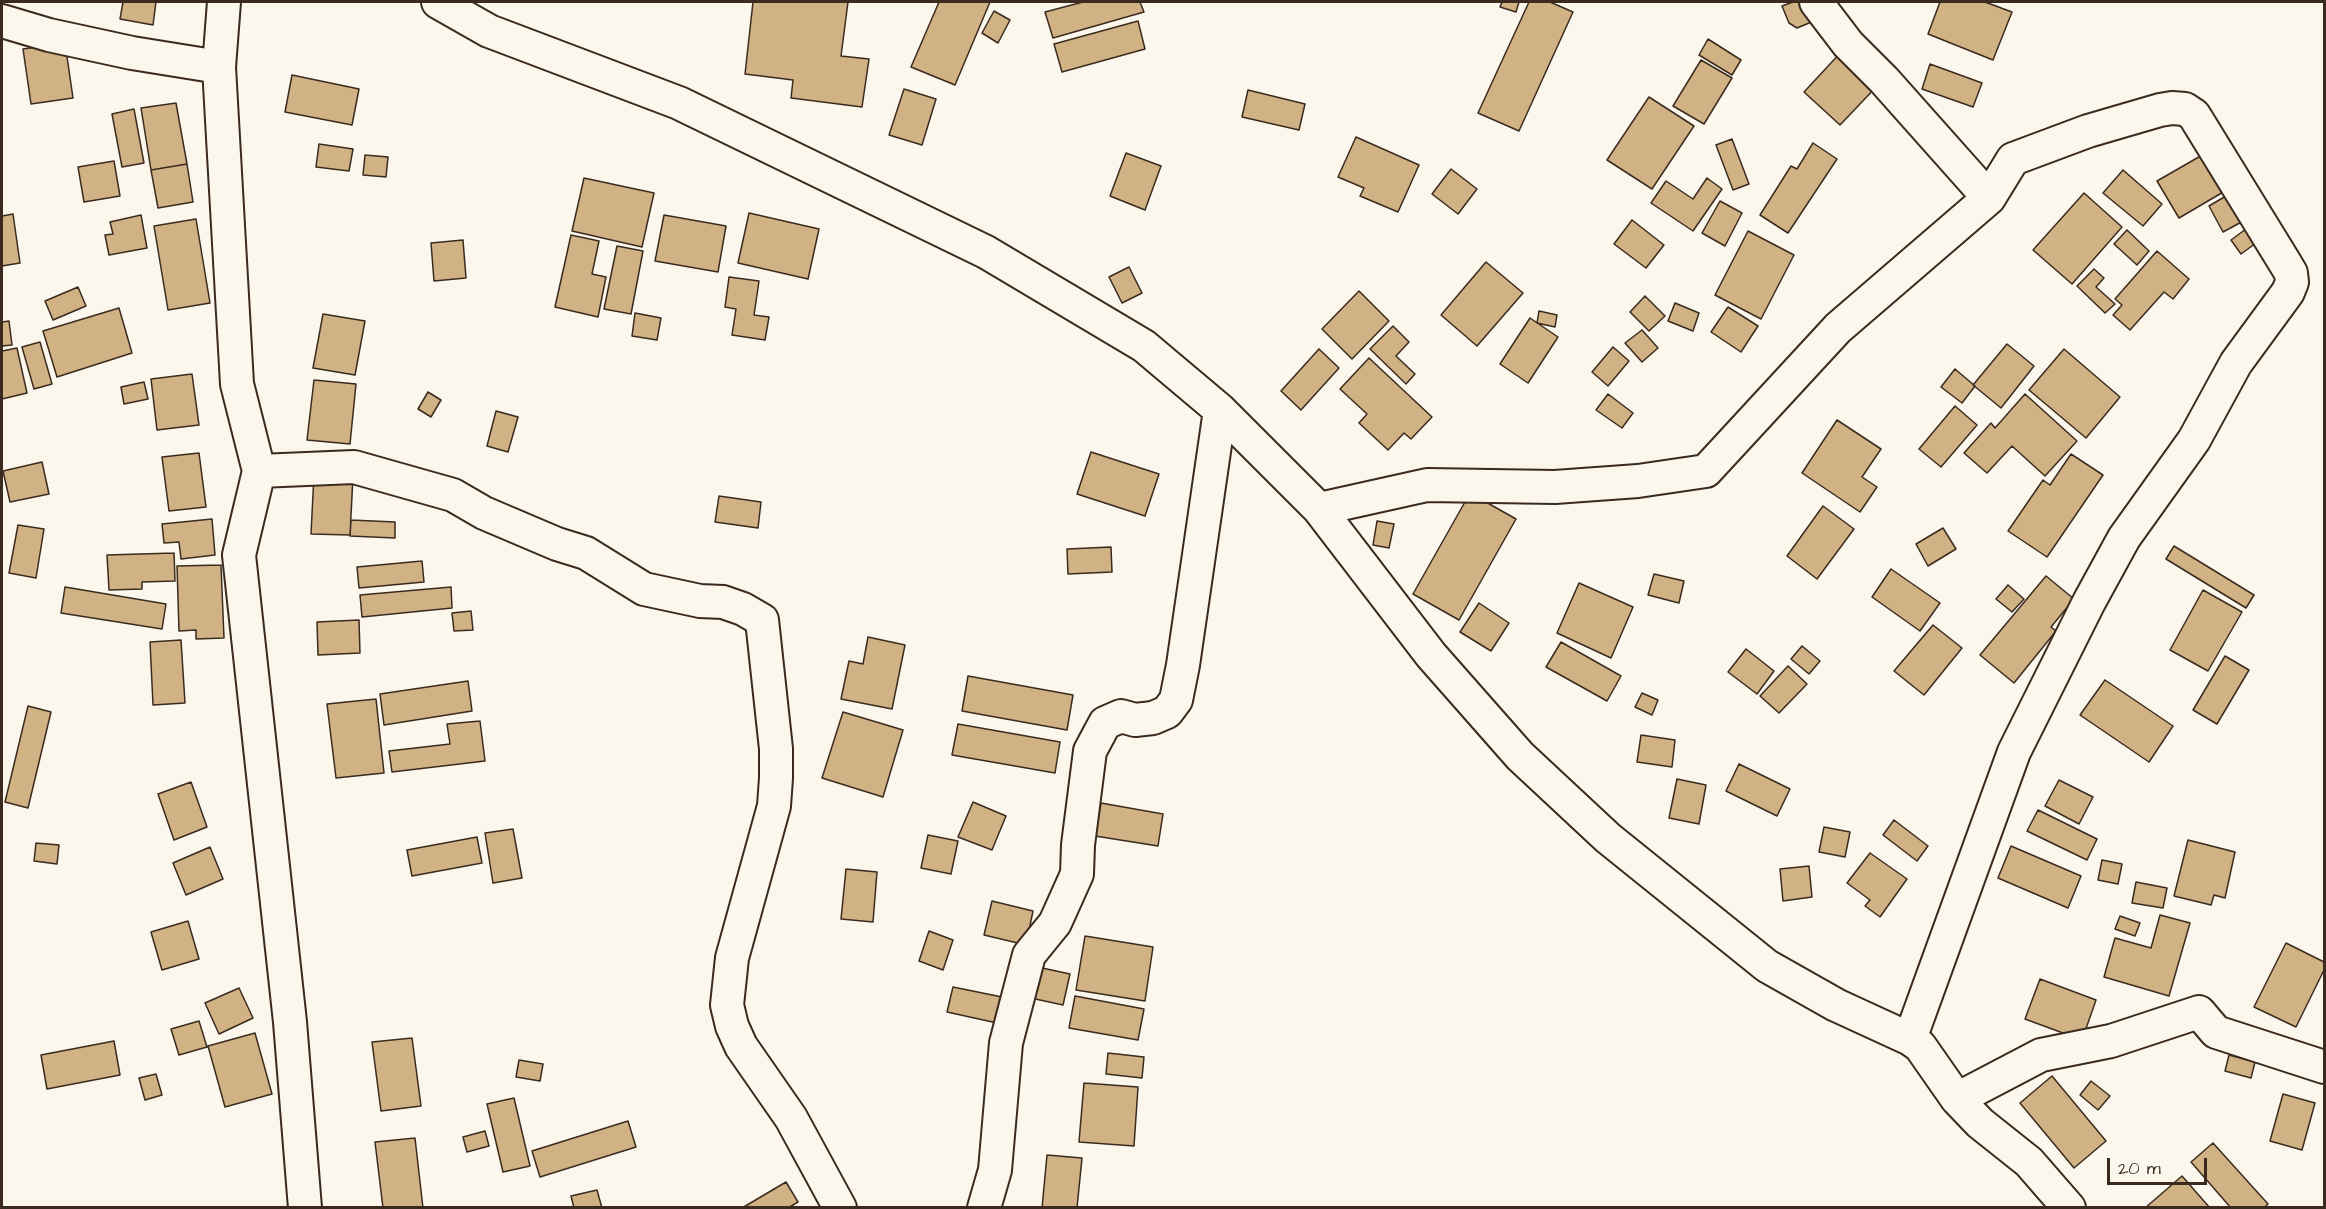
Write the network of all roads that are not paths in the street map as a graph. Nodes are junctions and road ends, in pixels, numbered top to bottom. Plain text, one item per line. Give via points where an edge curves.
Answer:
1 (224, 2) edge
2 (438, 2) edge
3 (1816, 2) edge
4 (2, 21) edge
5 (219, 67) junction
6 (1989, 198) junction
7 (1220, 410) junction
8 (259, 471) junction
9 (1319, 509) junction
10 (1910, 1039) junction
11 (2325, 1067) edge
12 (1957, 1099) junction
13 (305, 1208) edge
14 (840, 1208) edge
15 (984, 1208) edge
16 (2069, 1208) edge

1 - 5 street
2 - 7 street via 489,31 679,103 986,252 1144,346
3 - 6 street via 1848,44
4 - 5 street via 59,37
5 - 8 street via 237,384
6 - 9 street via 1838,328 1706,471 1556,487 1426,486
6 - 10 street via 2013,159 2149,113 2185,109 2203,127 2291,273 2292,282 2236,363 2194,440 2124,538 2089,602 2014,752
7 - 9 street
7 - 15 street via 1176,700 1167,712 1153,718 1135,720 1121,716 1105,723 1090,751 1077,845 1077,874 1055,923 1029,955 1006,1043 995,1170
8 - 13 street via 239,555
8 - 14 street via 354,466 453,495 484,513 586,553 644,589 723,602 762,620 776,749 774,806 732,958 727,1005 741,1046 791,1118
9 - 10 street via 1446,672 1520,756 1608,838 1767,966 1836,1005
10 - 12 street via 1920,1046
11 - 12 street via 2216,1032 2199,1012 2111,1041 2041,1055
12 - 16 street via 1980,1124 2029,1162

